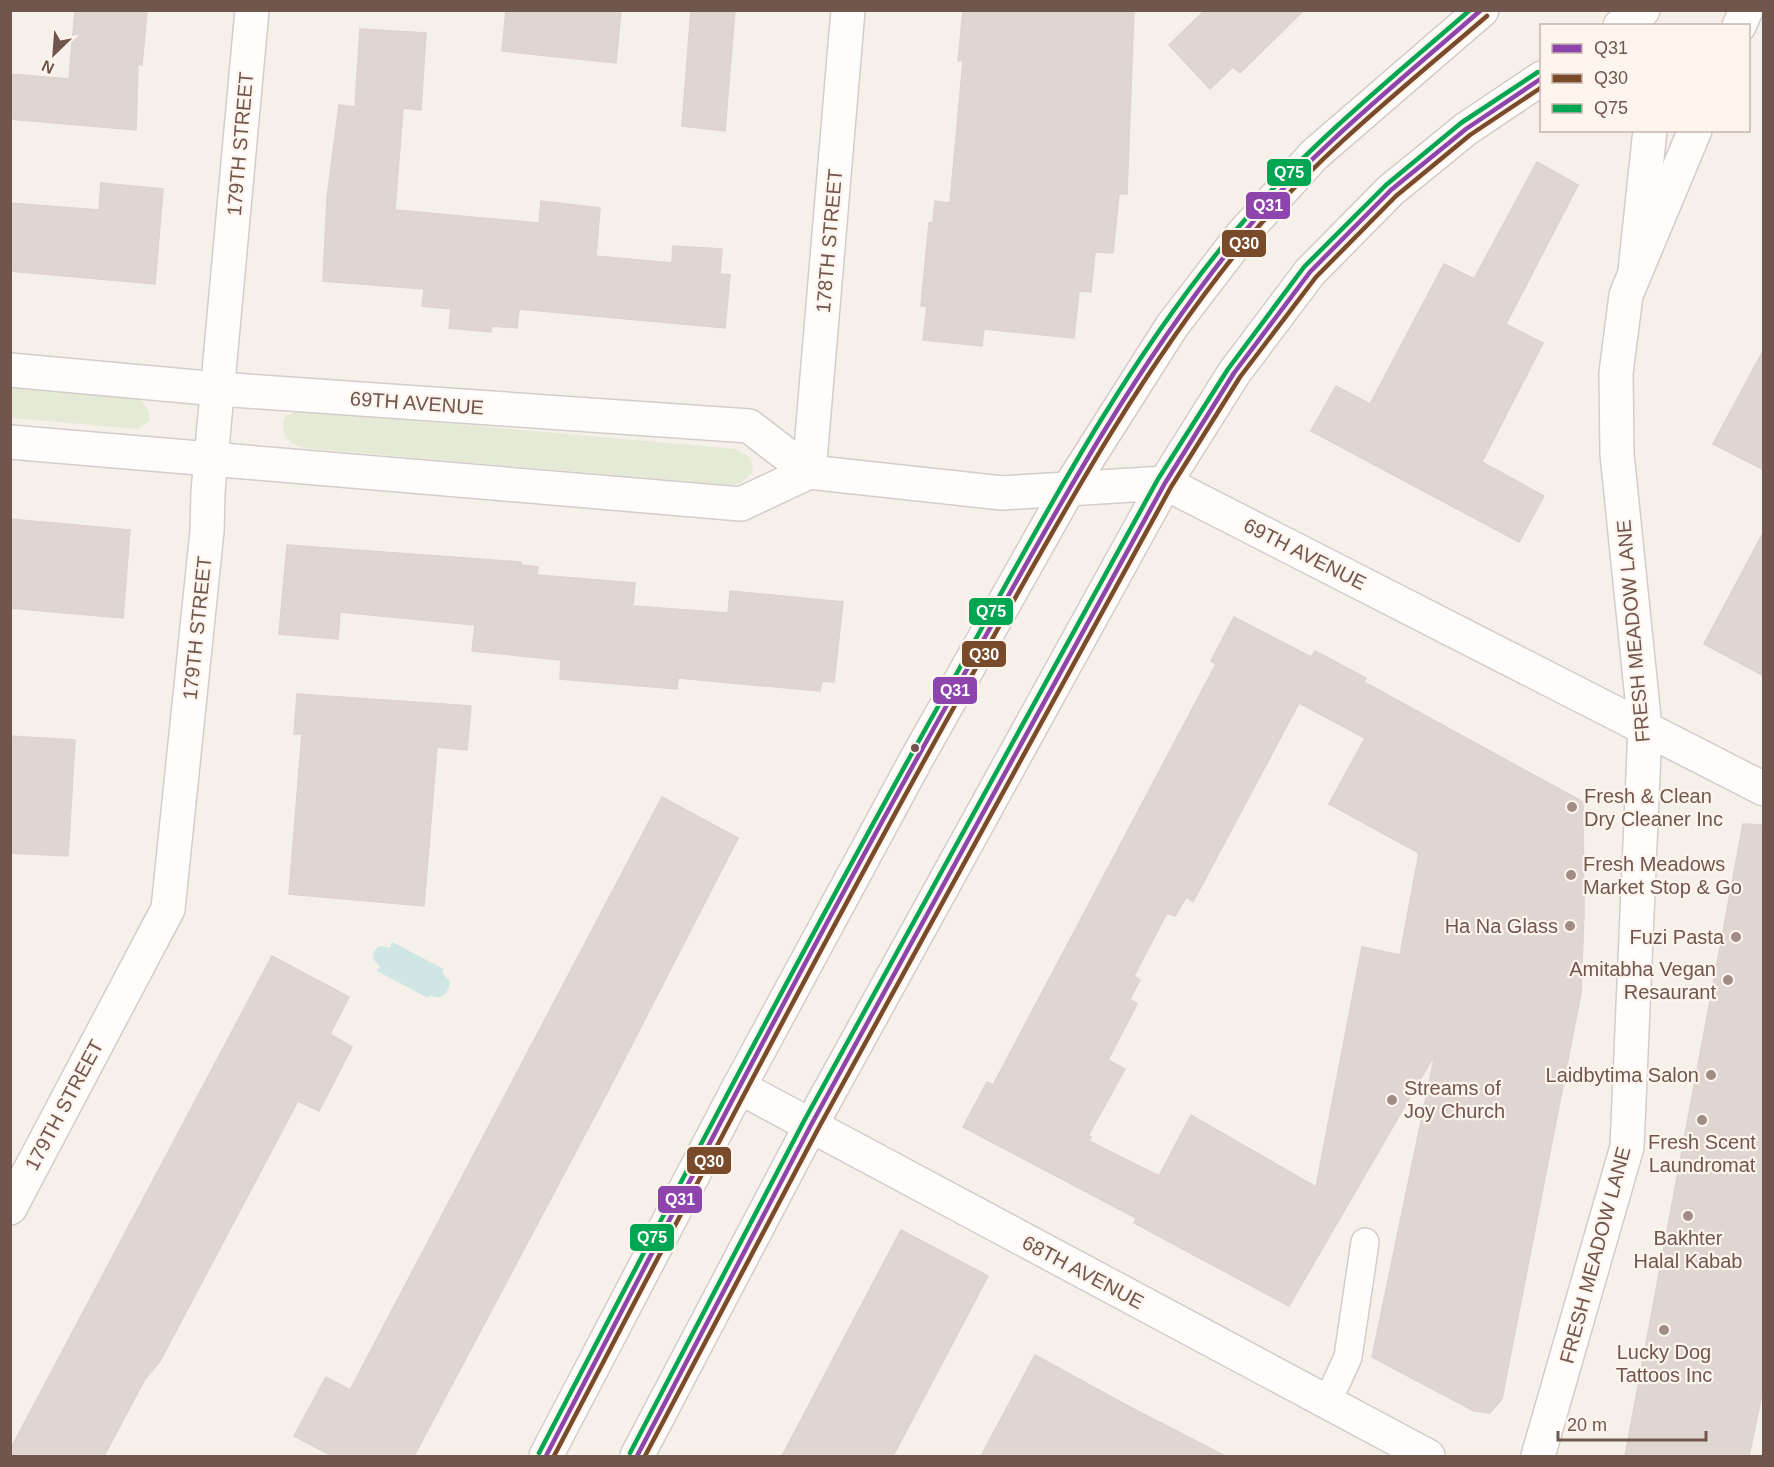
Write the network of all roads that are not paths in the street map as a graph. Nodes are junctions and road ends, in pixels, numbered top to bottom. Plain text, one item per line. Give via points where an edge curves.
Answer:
1 (252, 10) edge
2 (848, 10) edge
3 (1482, 10) edge
4 (1643, 10) edge
5 (1746, 10) edge
6 (1623, 24) edge
7 (1740, 24) edge
8 (1540, 79) edge
9 (1650, 132) edge
10 (1694, 132) edge
11 (1635, 271) junction
12 (10, 370) edge
13 (218, 390) junction
14 (10, 442) edge
15 (211, 460) junction
16 (809, 472) junction
17 (1165, 483) junction
18 (1069, 488) junction
19 (1645, 728) junction
20 (1764, 789) edge
21 (739, 1087) junction
22 (811, 1125) junction
23 (10, 1208) edge
24 (1365, 1242) dead end
25 (1327, 1403) junction
26 (546, 1456) edge
27 (637, 1456) edge
28 (1428, 1456) edge
29 (1538, 1456) edge

1 - 13 street, 179TH STREET
2 - 16 street, 178TH STREET
3 - 18 street via 1314,155 1241,236 1172,326
4 - 6 street
5 - 7 street
8 - 17 street via 1466,129 1391,190 1310,272 1234,373
9 - 11 street
10 - 11 street, FRESH MEADOW LANE
11 - 19 street, FRESH MEADOW LANE via 1626,295 1616,373 1617,454
12 - 13 street, 69TH AVENUE
13 - 15 street, 179TH STREET
13 - 16 street, 69TH AVENUE via 749,426
14 - 15 street
15 - 16 street via 741,504
15 - 23 street, 179TH STREET via 168,909
16 - 18 street via 1002,493
17 - 18 street
17 - 19 street, 69TH AVENUE
17 - 22 street
18 - 21 street
19 - 20 street, 69TH AVENUE
19 - 29 street, FRESH MEADOW LANE via 1627,1147
21 - 22 street, 68TH AVENUE
21 - 26 street
22 - 25 street, 68TH AVENUE
22 - 27 street
24 - 25 lane via 1348,1357
25 - 28 street, 68TH AVENUE

